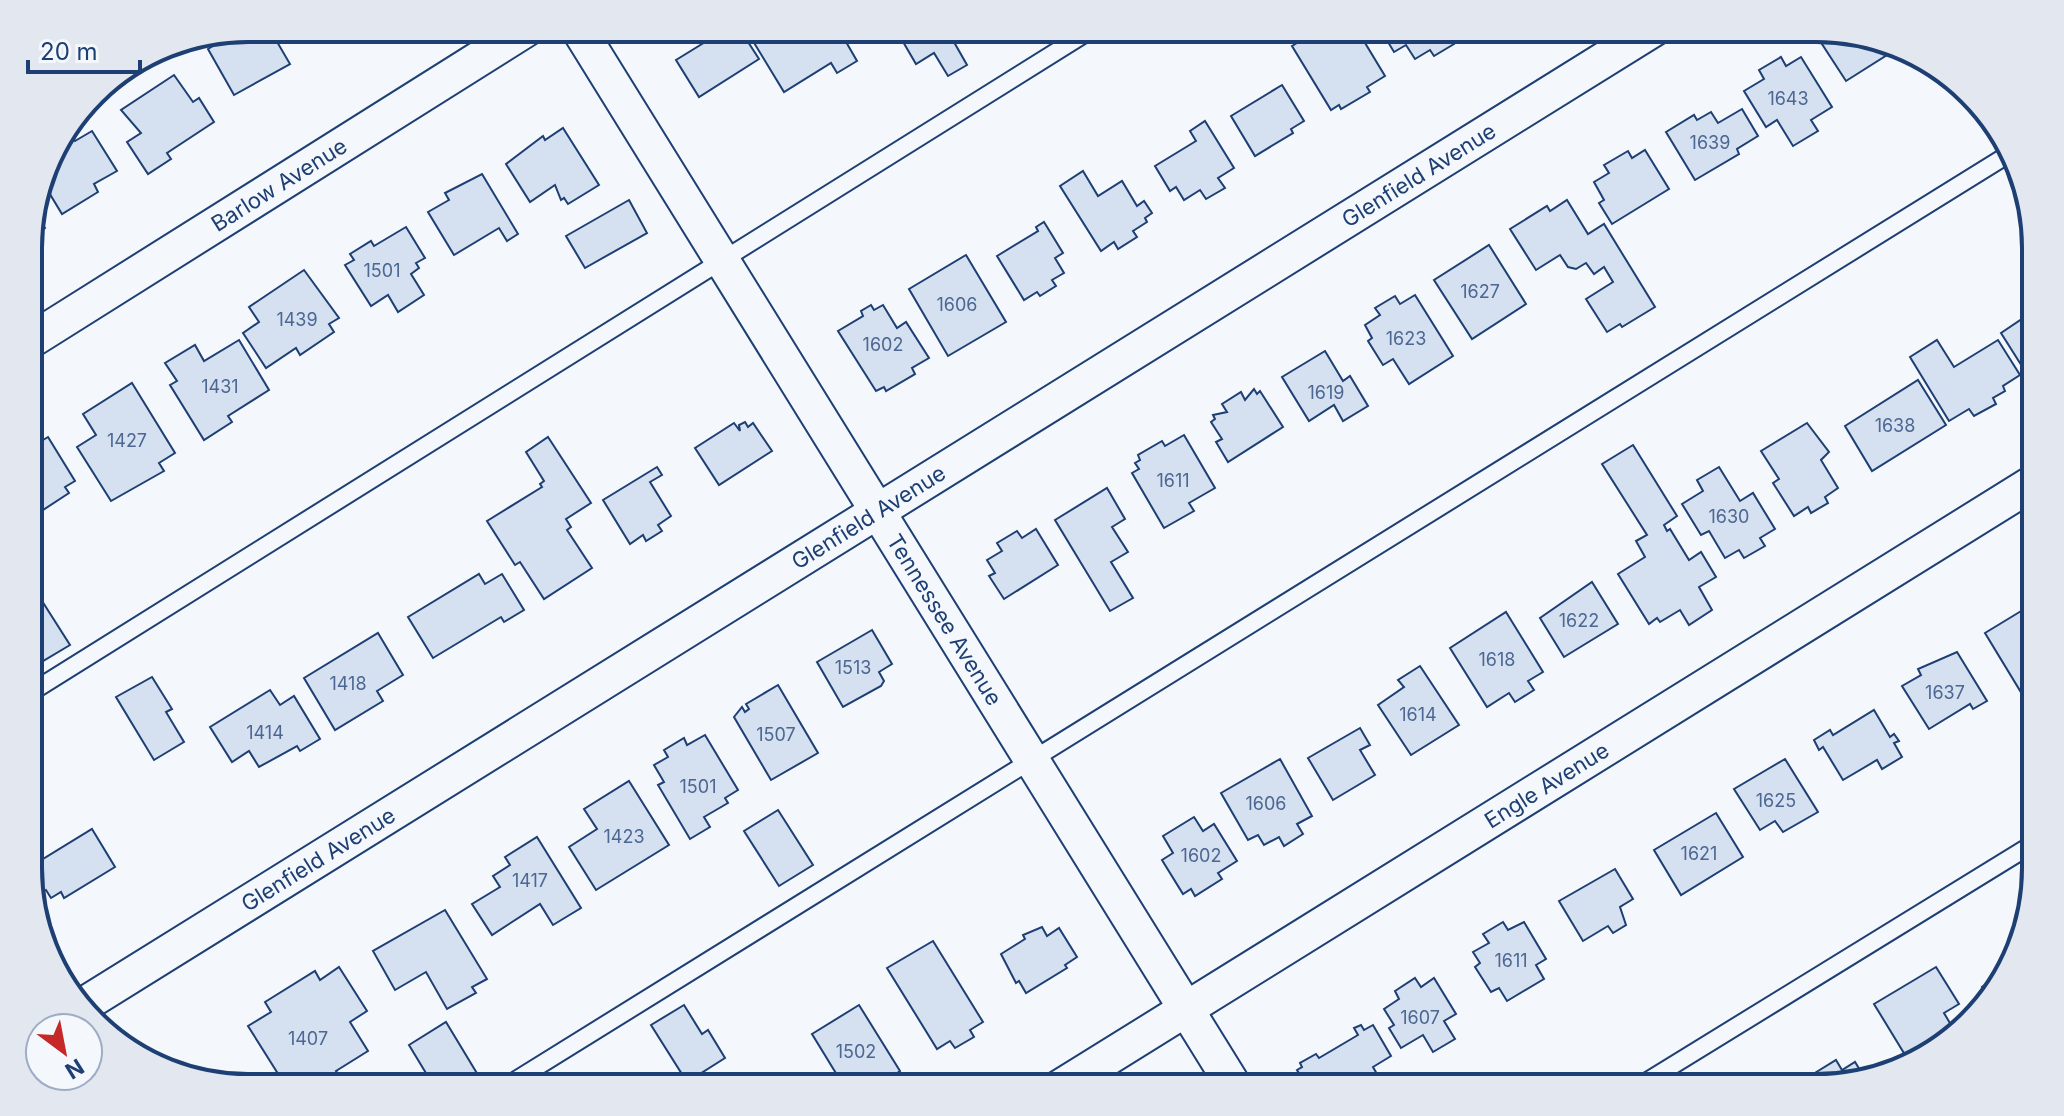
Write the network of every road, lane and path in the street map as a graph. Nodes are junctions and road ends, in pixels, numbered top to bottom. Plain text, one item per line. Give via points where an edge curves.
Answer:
1 (506, 42) edge
2 (587, 42) edge
3 (1071, 42) edge
4 (1632, 42) edge
5 (2002, 159) edge
6 (721, 259) junction
7 (42, 333) edge
8 (2022, 490) edge
9 (876, 511) junction
10 (42, 685) edge
11 (1032, 762) junction
12 (2022, 851) edge
13 (91, 1001) edge
14 (1185, 1009) junction
15 (526, 1074) edge
16 (1081, 1074) edge
17 (1226, 1074) edge
18 (1659, 1074) edge

1 - 7 street, Barlow Avenue
2 - 6 street, Tennessee Avenue
3 - 6 lane
4 - 9 street, Glenfield Avenue
5 - 11 lane
6 - 9 street, Tennessee Avenue
6 - 10 lane
8 - 14 street, Engle Avenue
9 - 11 street, Tennessee Avenue
9 - 13 street, Glenfield Avenue
11 - 14 street, Tennessee Avenue
11 - 15 lane
12 - 18 lane
14 - 16 street, Engle Avenue
14 - 17 street, Tennessee Avenue

